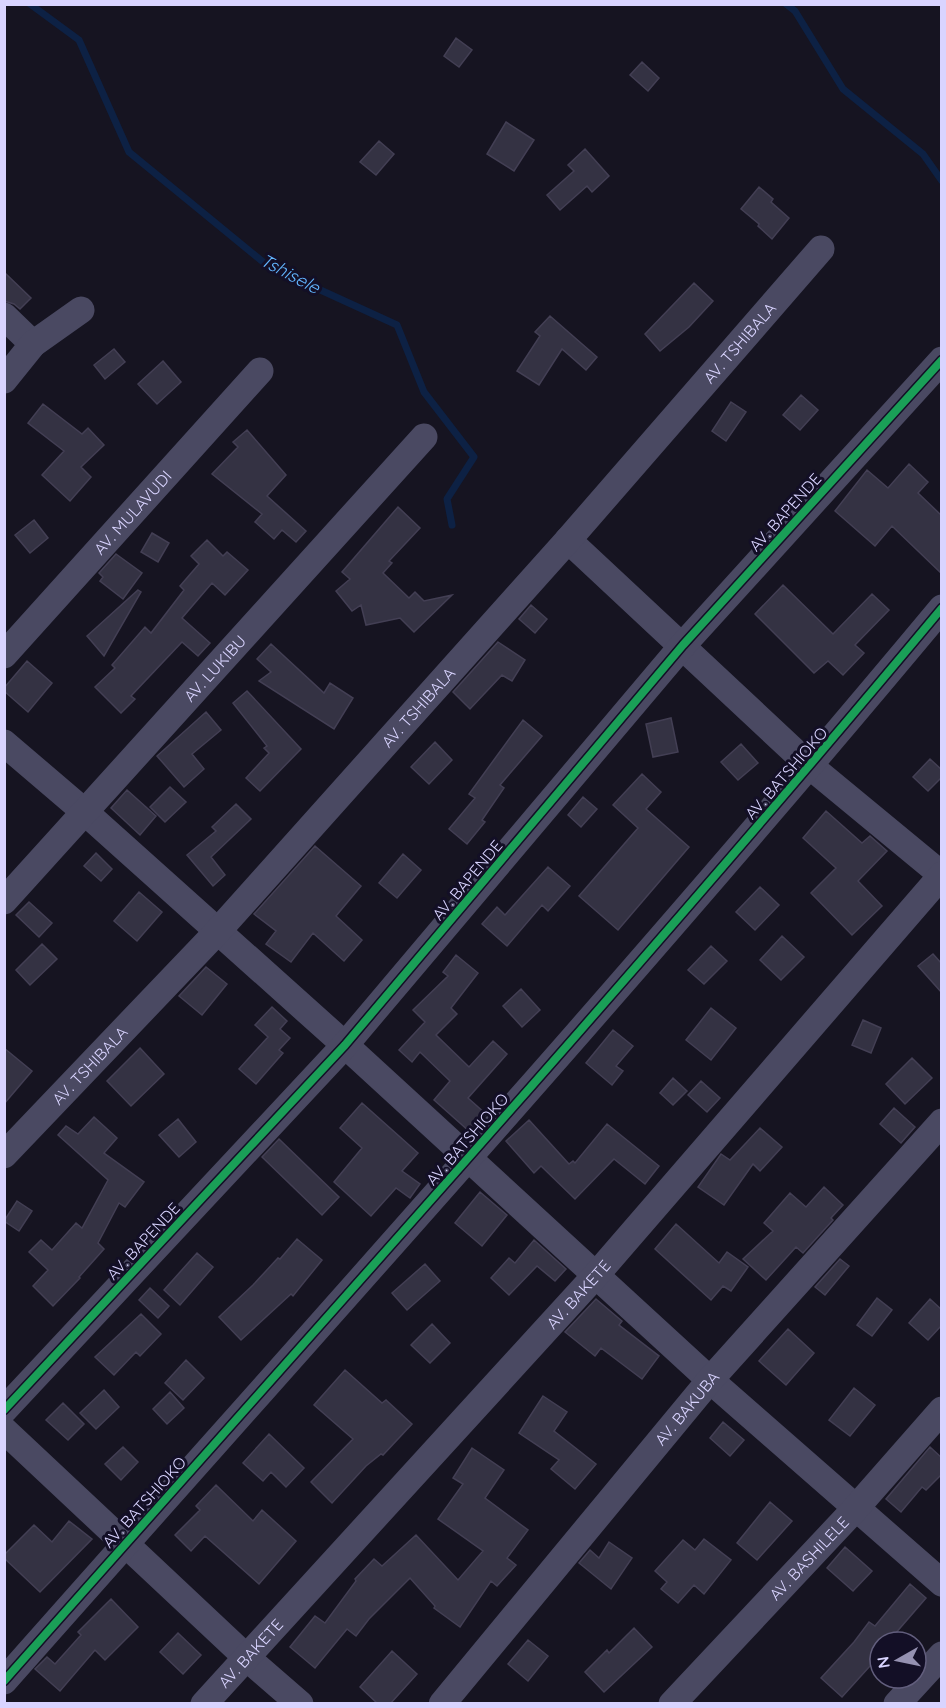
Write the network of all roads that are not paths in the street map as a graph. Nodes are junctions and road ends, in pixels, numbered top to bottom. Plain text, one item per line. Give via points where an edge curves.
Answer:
1 (821, 249) dead end
2 (81, 310) dead end
3 (4, 316) edge
4 (33, 344) junction
5 (942, 360) edge
6 (260, 371) dead end
7 (4, 380) edge
8 (424, 437) dead end
9 (568, 540) junction
10 (942, 608) edge
11 (683, 645) junction
12 (4, 655) edge
13 (4, 743) edge
14 (810, 766) junction
15 (86, 813) junction
16 (942, 875) edge
17 (4, 901) edge
18 (217, 932) junction
19 (345, 1046) junction
20 (942, 1122) edge
21 (4, 1155) edge
22 (468, 1159) junction
23 (596, 1275) junction
24 (710, 1380) junction
25 (4, 1410) edge
26 (942, 1410) edge
27 (4, 1430) edge
28 (855, 1509) junction
29 (126, 1543) junction
30 (942, 1583) edge
31 (942, 1654) edge
32 (247, 1658) junction
33 (4, 1680) edge
34 (204, 1704) edge
35 (300, 1704) edge
36 (442, 1704) edge
37 (672, 1704) edge
38 (897, 1704) edge

1 - 9 street, AV. TSHIBALA
2 - 4 street
3 - 4 street
4 - 7 street
5 - 11 street, AV. BAPENDE
6 - 12 street, AV. MULAVUDI
8 - 15 street, AV. LUKIBU
9 - 11 street
9 - 18 street, AV. TSHIBALA
10 - 14 street, AV. BATSHIOKO
11 - 14 street
11 - 19 street, AV. BAPENDE
13 - 15 street
14 - 16 street
14 - 22 street, AV. BATSHIOKO
15 - 17 street, AV. LUKIBU
15 - 18 street
16 - 23 street, AV. BAKETE
18 - 19 street
18 - 21 street, AV. TSHIBALA
19 - 22 street
19 - 25 street, AV. BAPENDE
20 - 24 street, AV. BAKUBA
22 - 23 street
22 - 29 street, AV. BATSHIOKO
23 - 24 street
23 - 32 street, AV. BAKETE
24 - 28 street
24 - 36 street, AV. BAKUBA
26 - 28 street, AV. BASHILELE
27 - 29 street
28 - 30 street
28 - 37 street, AV. BASHILELE
29 - 32 street
29 - 33 street, AV. BATSHIOKO
31 - 38 street
32 - 34 street, AV. BAKETE
32 - 35 street

